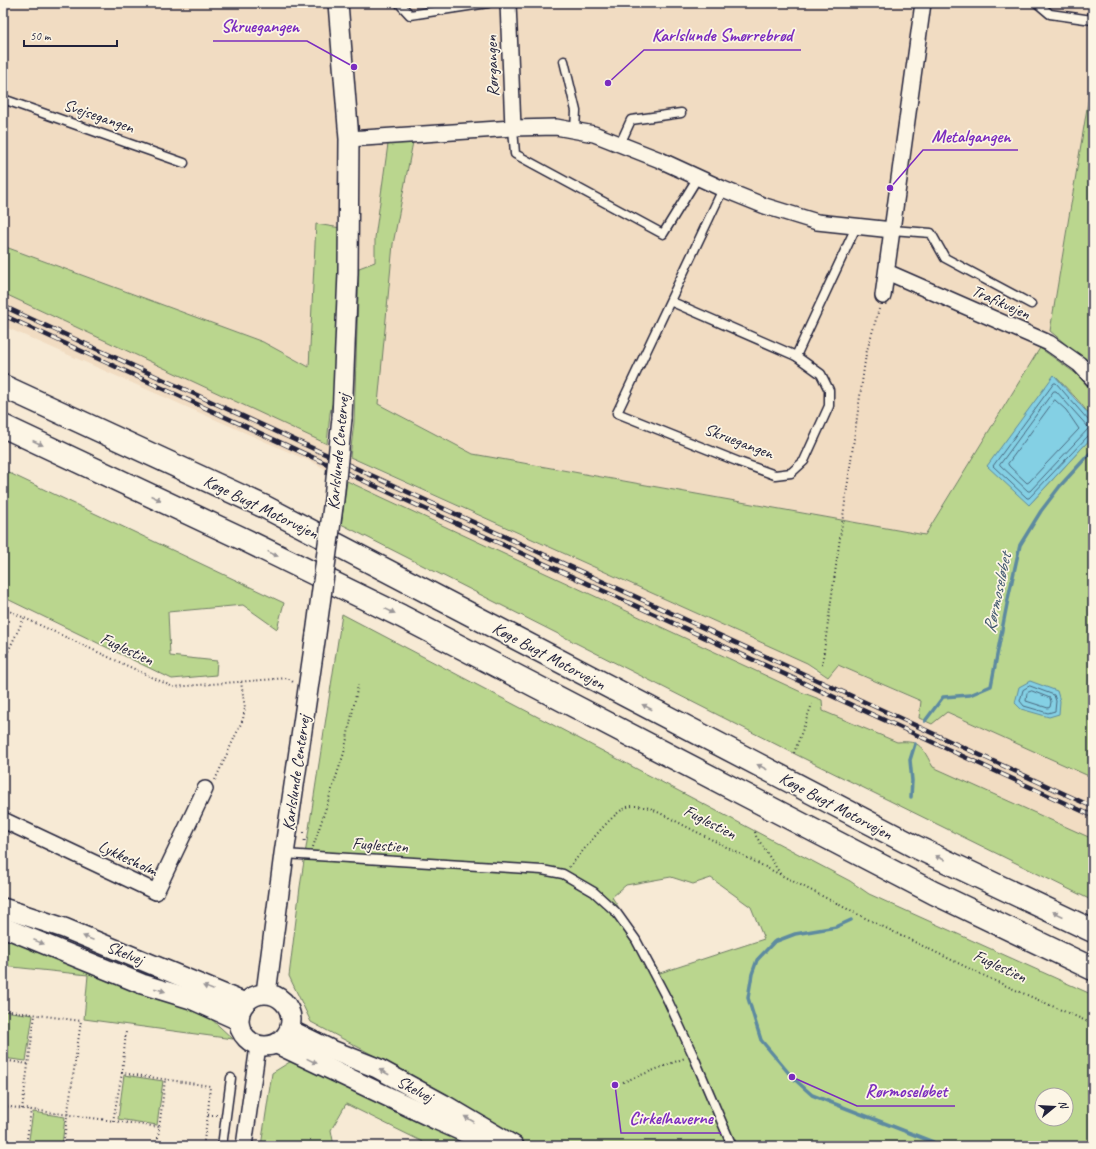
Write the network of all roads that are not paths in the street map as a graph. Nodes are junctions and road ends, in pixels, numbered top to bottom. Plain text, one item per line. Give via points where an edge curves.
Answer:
1 (338, 3) edge
2 (399, 3) edge
3 (488, 3) edge
4 (508, 3) edge
5 (923, 3) edge
6 (1038, 3) edge
7 (1093, 13) edge
8 (564, 61) dead end
9 (3, 99) edge
10 (681, 113) dead end
11 (513, 128) junction
12 (575, 130) junction
13 (349, 139) junction
14 (620, 144) junction
15 (184, 163) dead end
16 (698, 177) junction
17 (722, 189) junction
18 (856, 227) junction
19 (892, 230) junction
20 (887, 272) junction
21 (883, 296) road end
22 (670, 301) junction
23 (1031, 304) dead end
24 (796, 356) junction
25 (1093, 379) edge
26 (3, 386) edge
27 (3, 426) edge
28 (204, 789) road end
29 (3, 820) edge
30 (284, 854) junction
31 (3, 908) edge
32 (3, 927) edge
33 (1093, 931) edge
34 (1093, 969) edge
35 (266, 993) junction
36 (241, 1011) junction
37 (290, 1030) junction
38 (268, 1045) junction
39 (231, 1078) dead end
40 (222, 1146) edge
41 (244, 1146) edge
42 (496, 1146) edge
43 (514, 1146) edge
44 (732, 1146) edge

1 - 13 street, Karlslunde Centervej
2 - 3 lane via 410,15
4 - 11 street, Rørgangen
5 - 19 street
6 - 7 lane via 1050,14 1092,20
8 - 12 lane via 576,112
9 - 15 lane, Svejsegangen
10 - 14 lane via 631,120
11 - 12 street via 556,126
11 - 13 street
11 - 16 lane via 515,154 663,234
12 - 14 street
13 - 30 street, Karlslunde Centervej, bridge via 348,273 342,418 334,499
14 - 16 street
16 - 17 street
17 - 18 street via 817,222
17 - 22 lane, Skruegangen
18 - 19 street
18 - 24 lane
19 - 20 street
19 - 23 lane via 931,233 946,258
20 - 21 street
20 - 25 street, Trafikvejen via 1048,343 1079,364
22 - 24 lane, Skruegangen
22 - 24 lane, Skruegangen via 617,413 775,475 791,473 804,461 829,406 829,390 820,374
33 -> 26 highway, Køge Bugt Motorvejen via 914,846 265,507
27 -> 34 highway, Køge Bugt Motorvejen via 401,616 934,893
28 - 29 street, Lykkesholm via 156,892
30 - 35 street, Karlslunde Centervej
30 - 44 lane, Fuglestien via 542,870 563,874 594,892 616,912 636,940 668,1001
36 -> 31 street, Skelvej via 64,928
32 -> 36 street, Skelvej via 142,984
35 - 36 street via 252,997
35 - 37 street via 278,996 288,1006 292,1018
36 - 38 street via 242,1033 249,1042
37 - 38 street via 284,1039
43 -> 37 street, Skelvej via 377,1068
38 - 41 street
38 -> 42 street, Skelvej
39 - 40 lane

